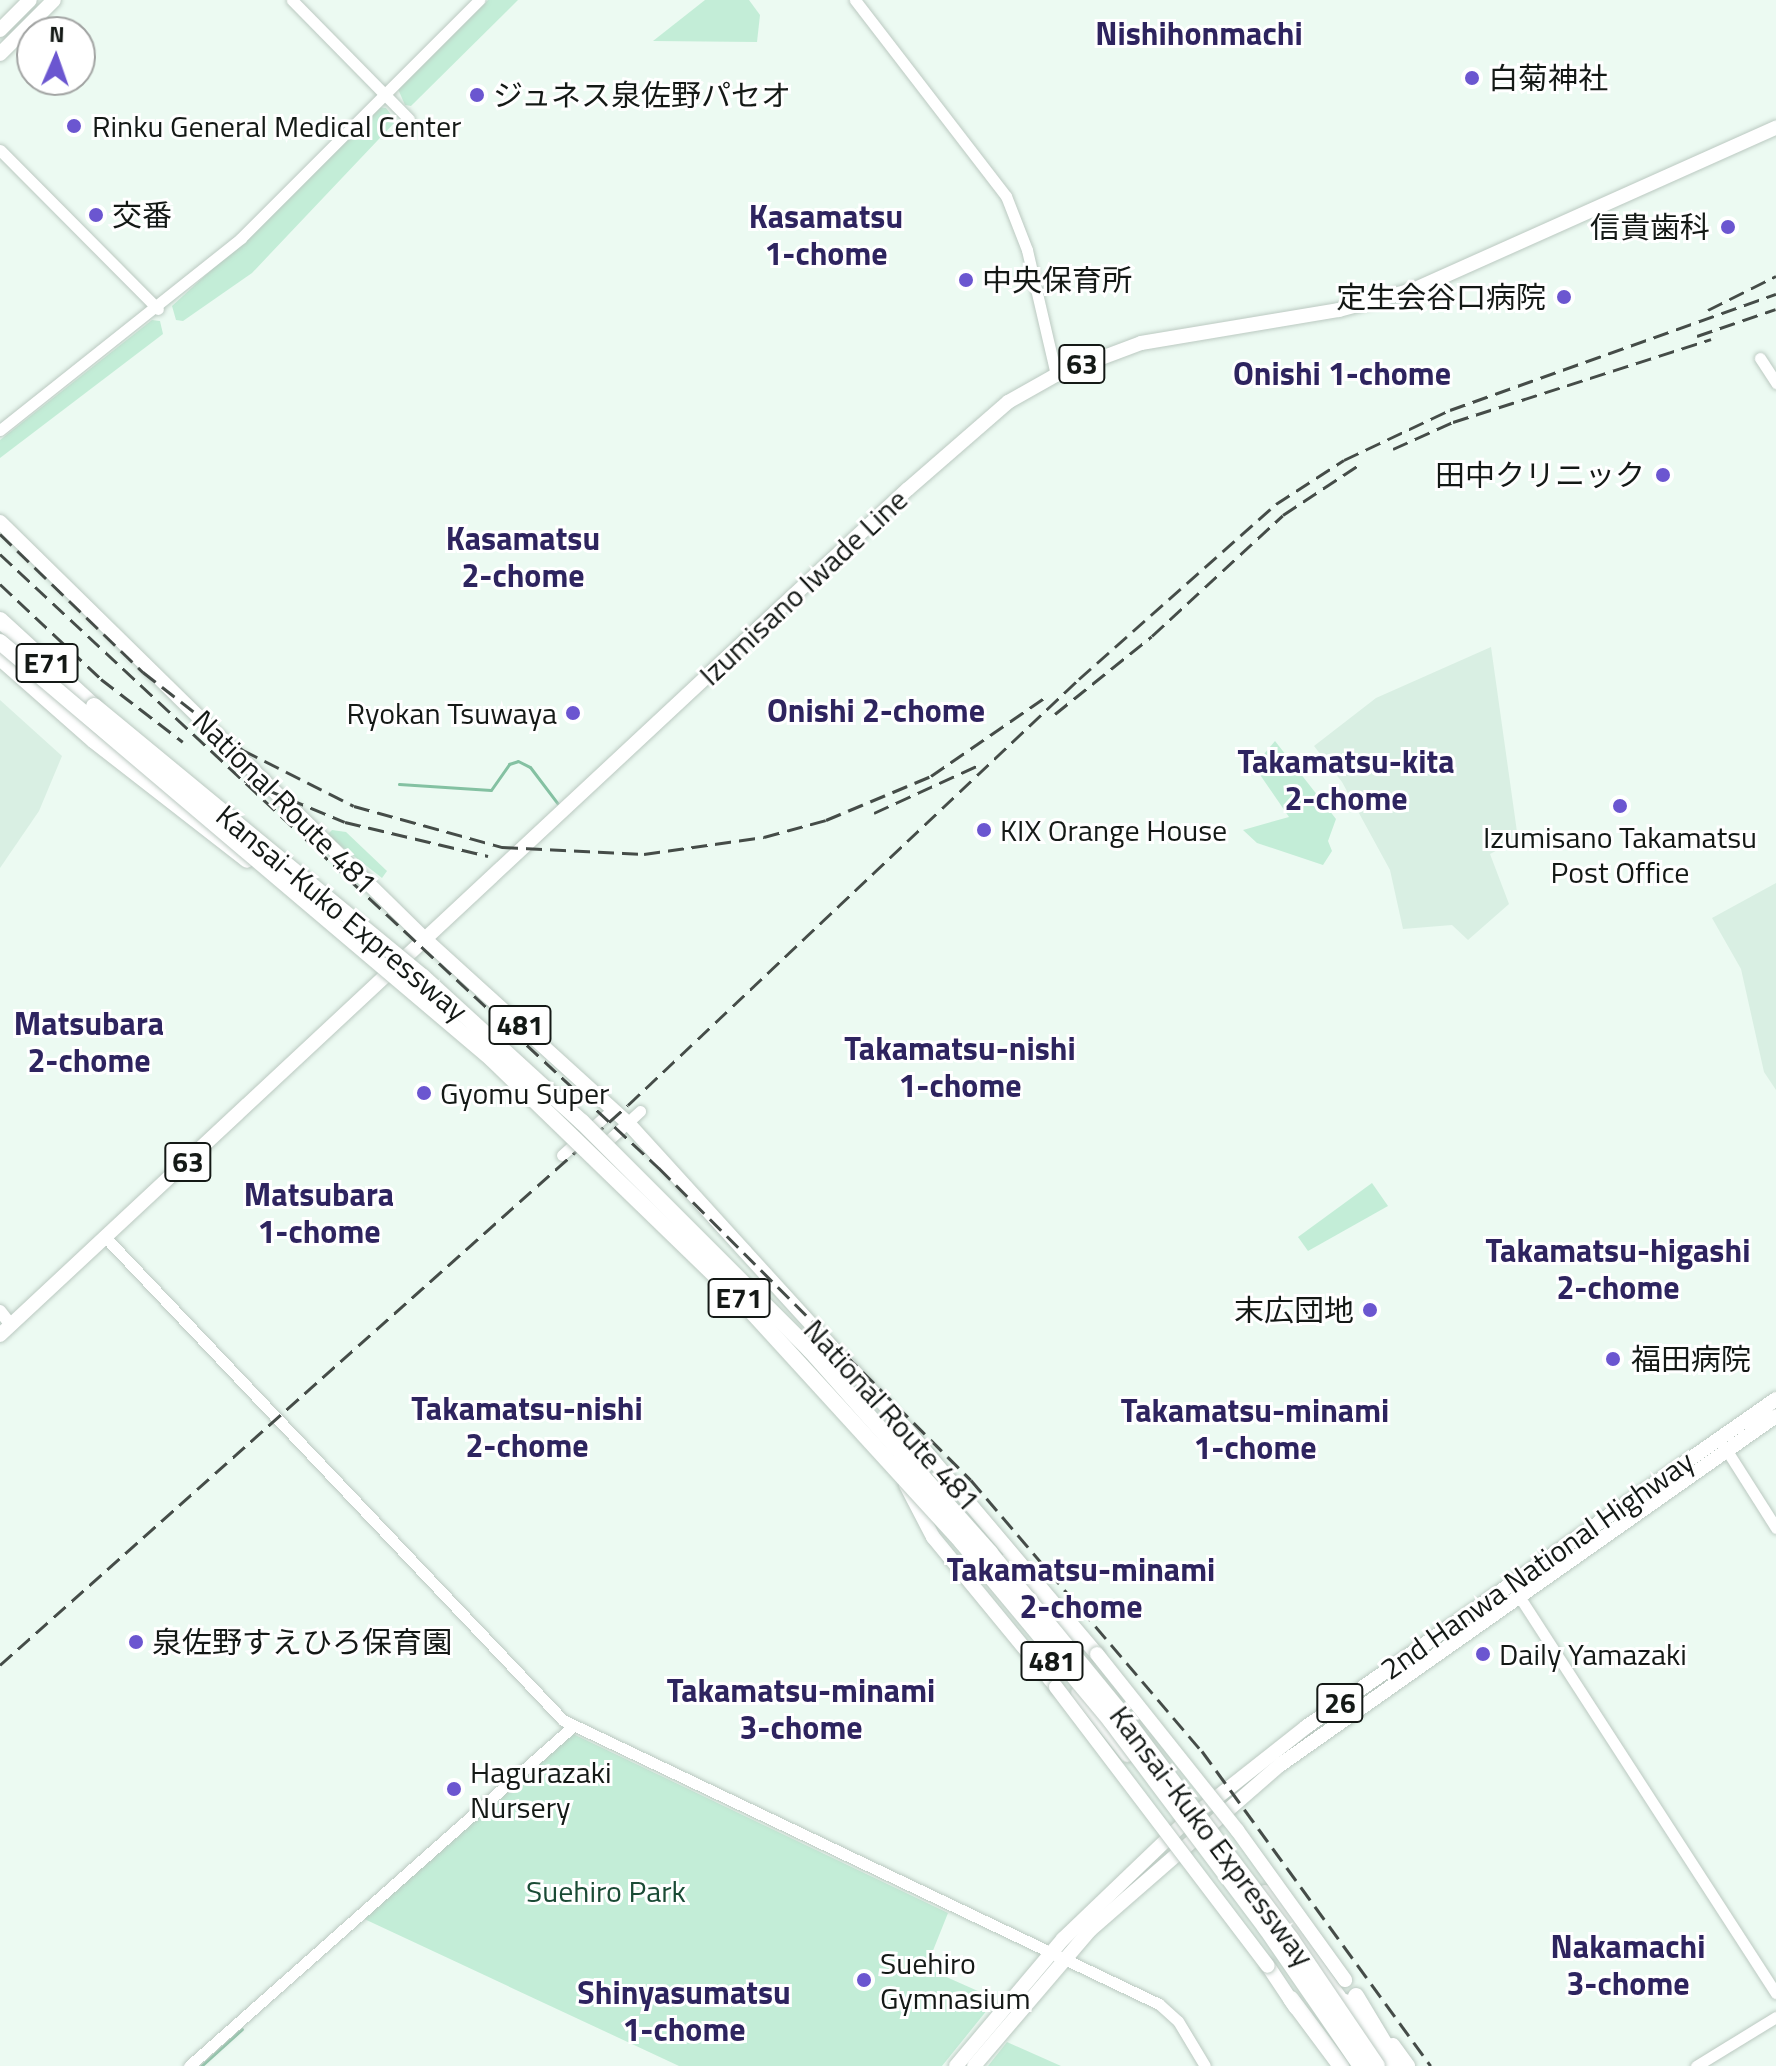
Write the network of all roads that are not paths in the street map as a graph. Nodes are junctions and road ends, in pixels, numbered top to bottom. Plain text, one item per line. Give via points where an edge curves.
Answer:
1 (30, 0) edge
2 (54, 0) edge
3 (292, 0) edge
4 (479, 0) edge
5 (855, 0) edge
6 (0, 30) edge
7 (0, 54) edge
8 (384, 94) junction
9 (409, 119) dead end
10 (1776, 128) edge
11 (0, 150) edge
12 (158, 309) junction
13 (1760, 358) dead end
14 (1056, 375) junction
15 (1776, 383) edge
16 (0, 430) edge
17 (0, 522) edge
18 (0, 620) edge
19 (0, 642) edge
20 (0, 659) edge
21 (426, 940) junction
22 (390, 976) junction
23 (613, 1109) junction
24 (640, 1111) dead end
25 (628, 1123) junction
26 (574, 1144) junction
27 (562, 1155) dead end
28 (589, 1157) junction
29 (106, 1238) junction
30 (0, 1311) edge
31 (5, 1330) edge
32 (1776, 1399) edge
33 (1776, 1416) edge
34 (1723, 1444) junction
35 (949, 1479) junction
36 (907, 1486) junction
37 (1776, 1528) edge
38 (1514, 1589) junction
39 (572, 1727) junction
40 (1202, 1810) junction
41 (1212, 1823) junction
42 (1182, 1825) junction
43 (1193, 1839) junction
44 (1050, 1953) junction
45 (1064, 1960) junction
46 (1776, 1993) edge
47 (1291, 1999) junction
48 (1350, 1999) junction
49 (1776, 2017) edge
50 (1330, 2026) junction
51 (189, 2066) edge
52 (956, 2066) edge
53 (974, 2066) edge
54 (1205, 2066) edge
55 (1333, 2066) edge
56 (1341, 2066) edge
57 (1351, 2066) edge
58 (1359, 2066) edge
59 (1377, 2066) edge
60 (1388, 2066) edge
61 (1397, 2066) edge
62 (1408, 2066) edge
63 (1696, 2066) edge

1 - 6 main road
2 - 7 main road
3 - 8 street
4 - 8 street
5 - 14 street via 1006,196 1027,250
8 - 9 street
8 - 12 street via 241,238
10 - 14 main road, Izumisano Iwade Line / 63 via 1413,290 1339,310 1141,343
11 - 12 street
12 - 16 street
13 - 15 street
14 - 21 main road, Izumisano Iwade Line / 63 via 988,416
17 - 21 main road, National Route 481 / 481
18 - 59 highway, Kansai-Kuko Expressway / E71, bridge via 115,724 434,987 602,1142 810,1350 961,1519 1120,1712 1291,1939
19 - 58 highway, Kansai-Kuko Expressway / E71, bridge via 492,1059 622,1180 781,1342 986,1569 1111,1721 1266,1928
20 - 22 main road, National Route 481 / 481 via 93,741
21 - 22 main road, Izumisano Iwade Line / 63
21 - 23 main road, National Route 481 / 481
22 - 26 main road, National Route 481 / 481
22 - 29 main road, Izumisano Iwade Line / 63
23 - 25 main road, National Route 481 / 481
23 - 26 street
24 - 25 street
25 - 28 street
25 - 35 main road, National Route 481 / 481
26 - 27 street
26 - 28 main road, National Route 481 / 481
28 - 36 main road, National Route 481 / 481 via 754,1320
29 - 31 main road, Izumisano Iwade Line / 63
29 - 39 street
30 - 31 main road
32 - 34 main road, 2nd Hanwa National Highway / 26
33 - 34 main road, 2nd Hanwa National Highway / 26
34 - 37 street
34 - 38 main road, 2nd Hanwa National Highway / 26
35 - 40 main road, 481
35 - 48 main road, National Route 481 / 481, bridge via 1237,1830 1345,1980
36 - 42 main road, 481
36 - 47 main road, National Route 481 / 481, bridge via 933,1537 1056,1687
38 - 40 main road, 2nd Hanwa National Highway / 26 via 1306,1727
38 - 41 main road, 2nd Hanwa National Highway / 26 via 1280,1765
38 - 46 street
39 - 44 street
39 - 51 street
40 - 41 main road, 481
40 - 42 main road, 2nd Hanwa National Highway / 26
41 - 43 main road, 2nd Hanwa National Highway / 26
41 - 48 main road, 481
42 - 43 main road, 481
42 - 44 main road, 2nd Hanwa National Highway / 26
43 - 45 main road, 2nd Hanwa National Highway / 26
43 - 50 main road, 481
44 - 45 street
44 - 52 main road, 2nd Hanwa National Highway / 26
45 - 53 main road, 2nd Hanwa National Highway / 26
45 - 54 street via 1170,2012
47 - 55 main road, National Route 481 / 481
47 - 56 highway
48 - 60 main road, 481
48 - 61 highway
48 - 62 main road, National Route 481 / 481
49 - 63 street
50 - 57 highway
50 - 58 main road, 481

